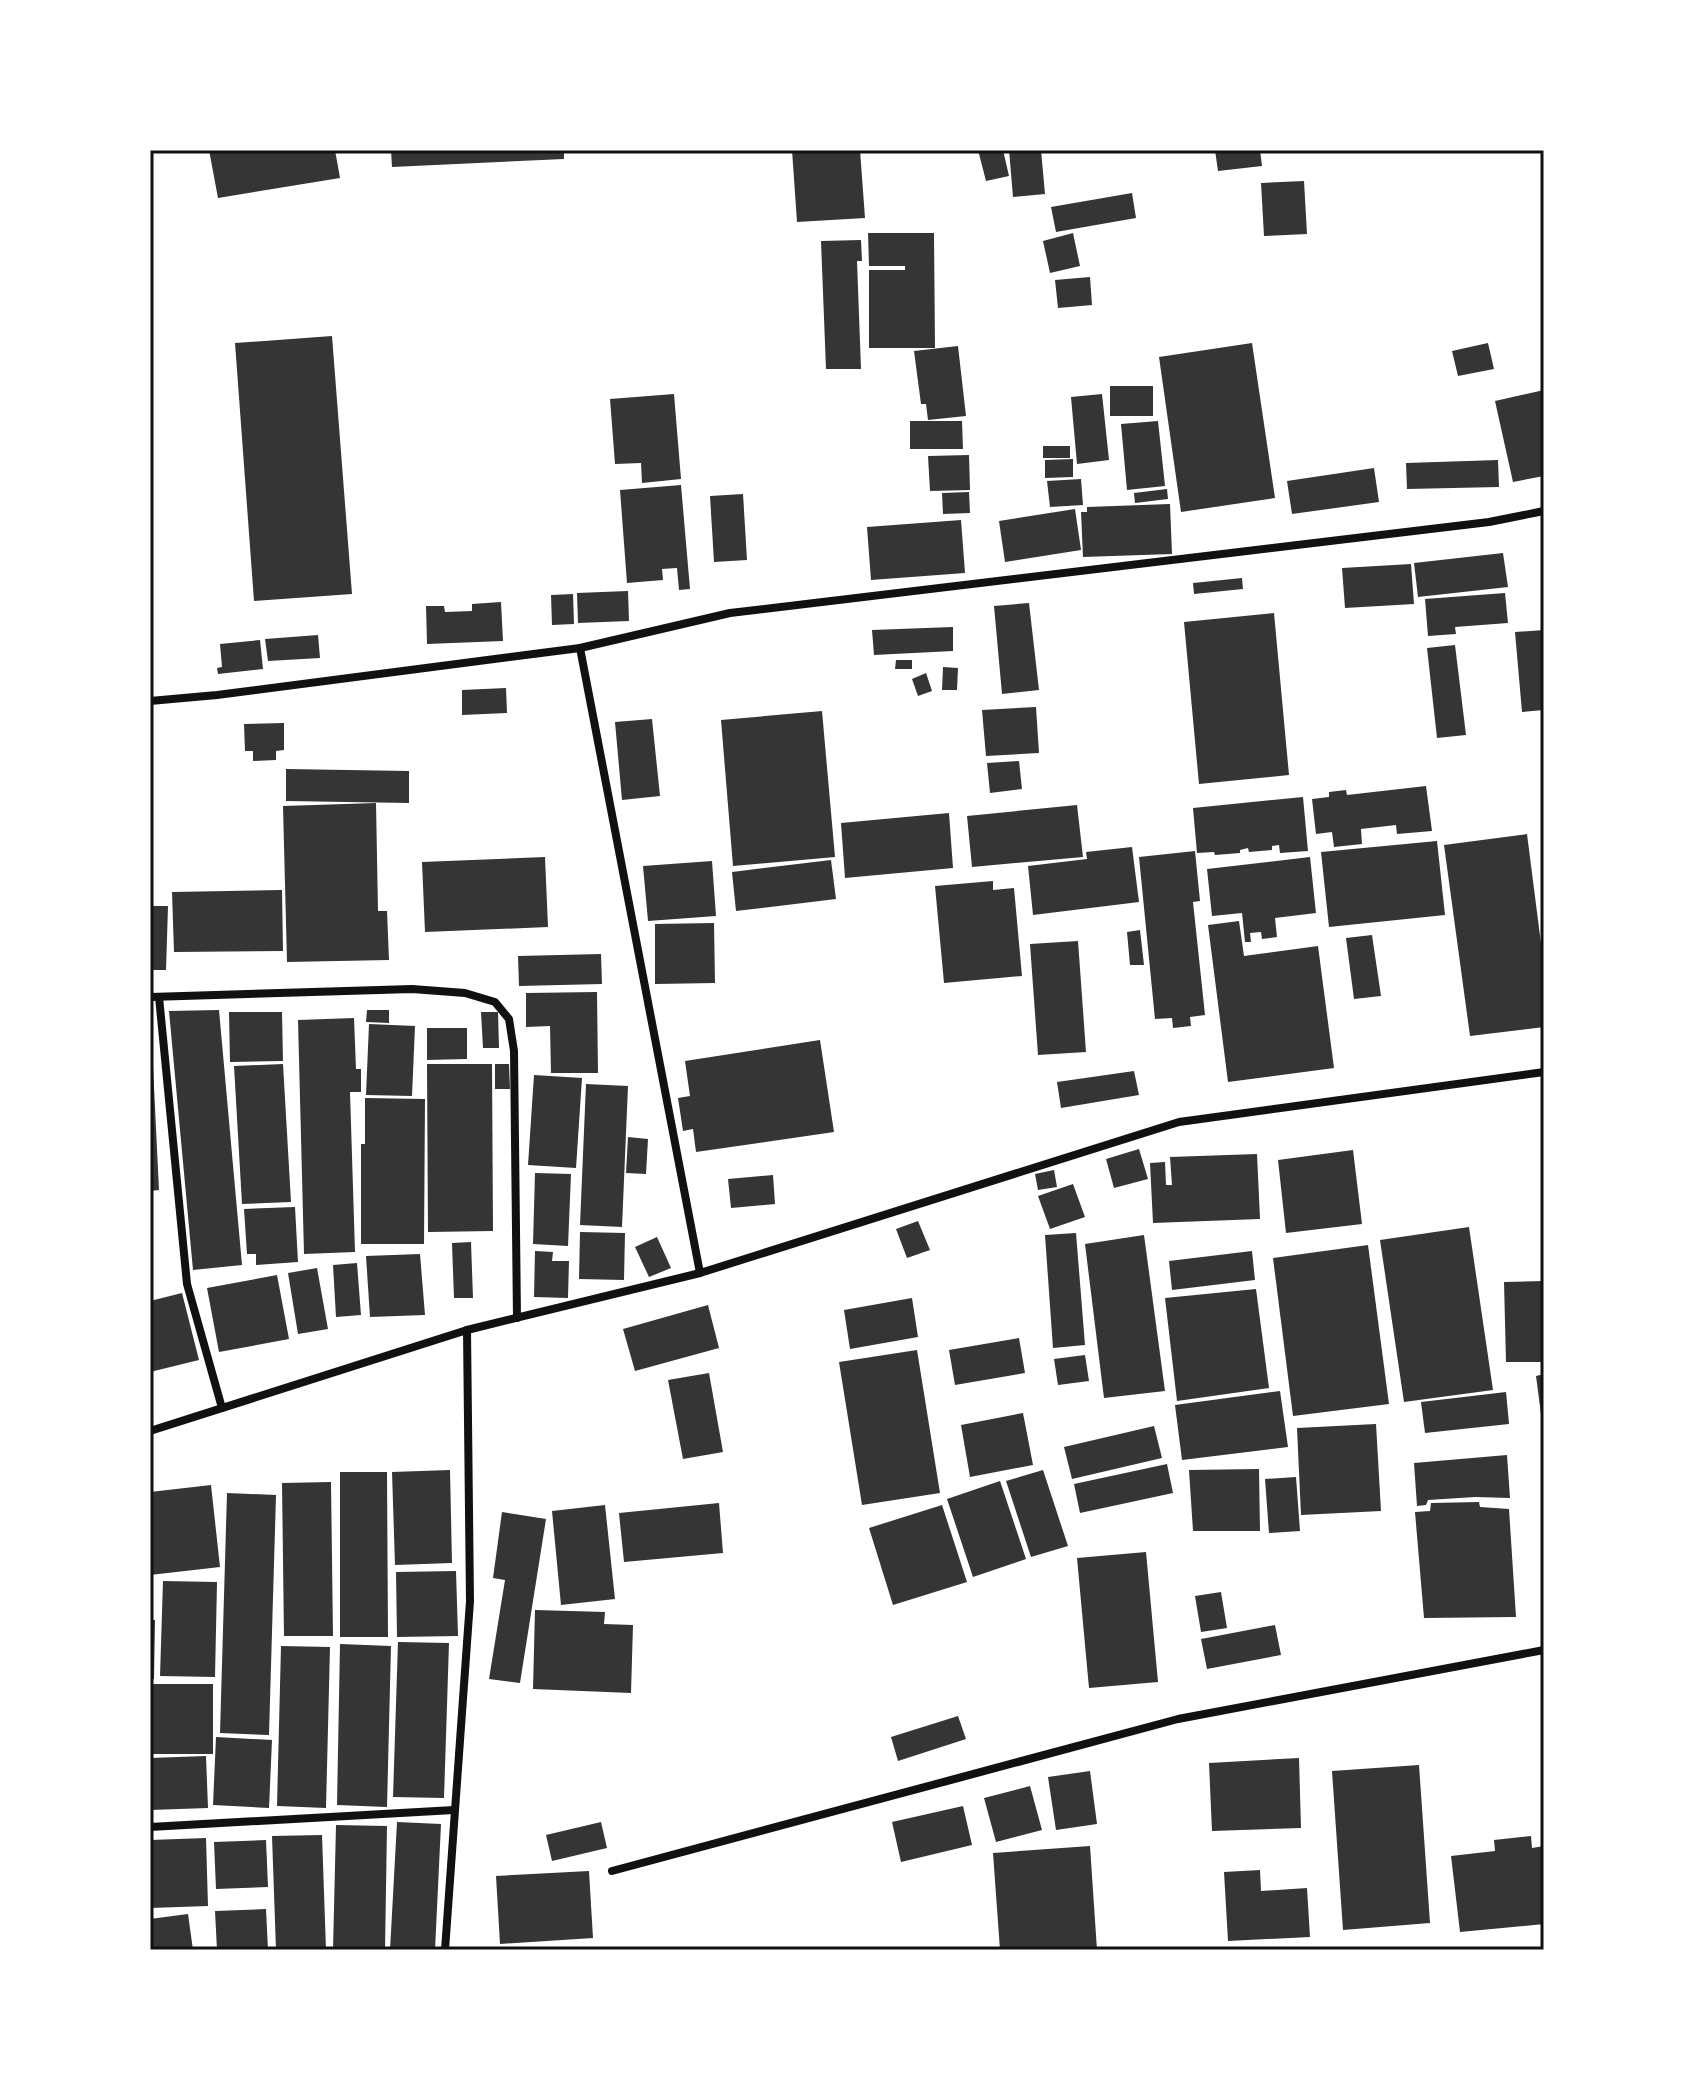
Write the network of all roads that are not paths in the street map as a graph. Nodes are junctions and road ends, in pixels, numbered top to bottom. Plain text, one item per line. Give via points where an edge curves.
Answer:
1 (1544, 511) edge
2 (580, 648) junction
3 (150, 701) edge
4 (155, 997) edge
5 (1544, 1072) edge
6 (700, 1273) junction
7 (517, 1318) junction
8 (467, 1330) junction
9 (222, 1408) junction
10 (150, 1431) edge
11 (1544, 1650) edge
12 (454, 1810) junction
13 (150, 1827) edge
14 (612, 1871) dead end
15 (445, 1950) edge

1 - 2 street via 1489,522 730,613
2 - 3 street
2 - 6 street
4 - 7 street via 412,989 465,993 495,1002 509,1019 514,1051
4 - 9 street via 187,1284
5 - 6 street via 1179,1122
6 - 7 street
7 - 8 street
8 - 9 street
8 - 12 street via 470,1601
9 - 10 street
11 - 14 street via 1178,1719
12 - 13 street
12 - 15 street

